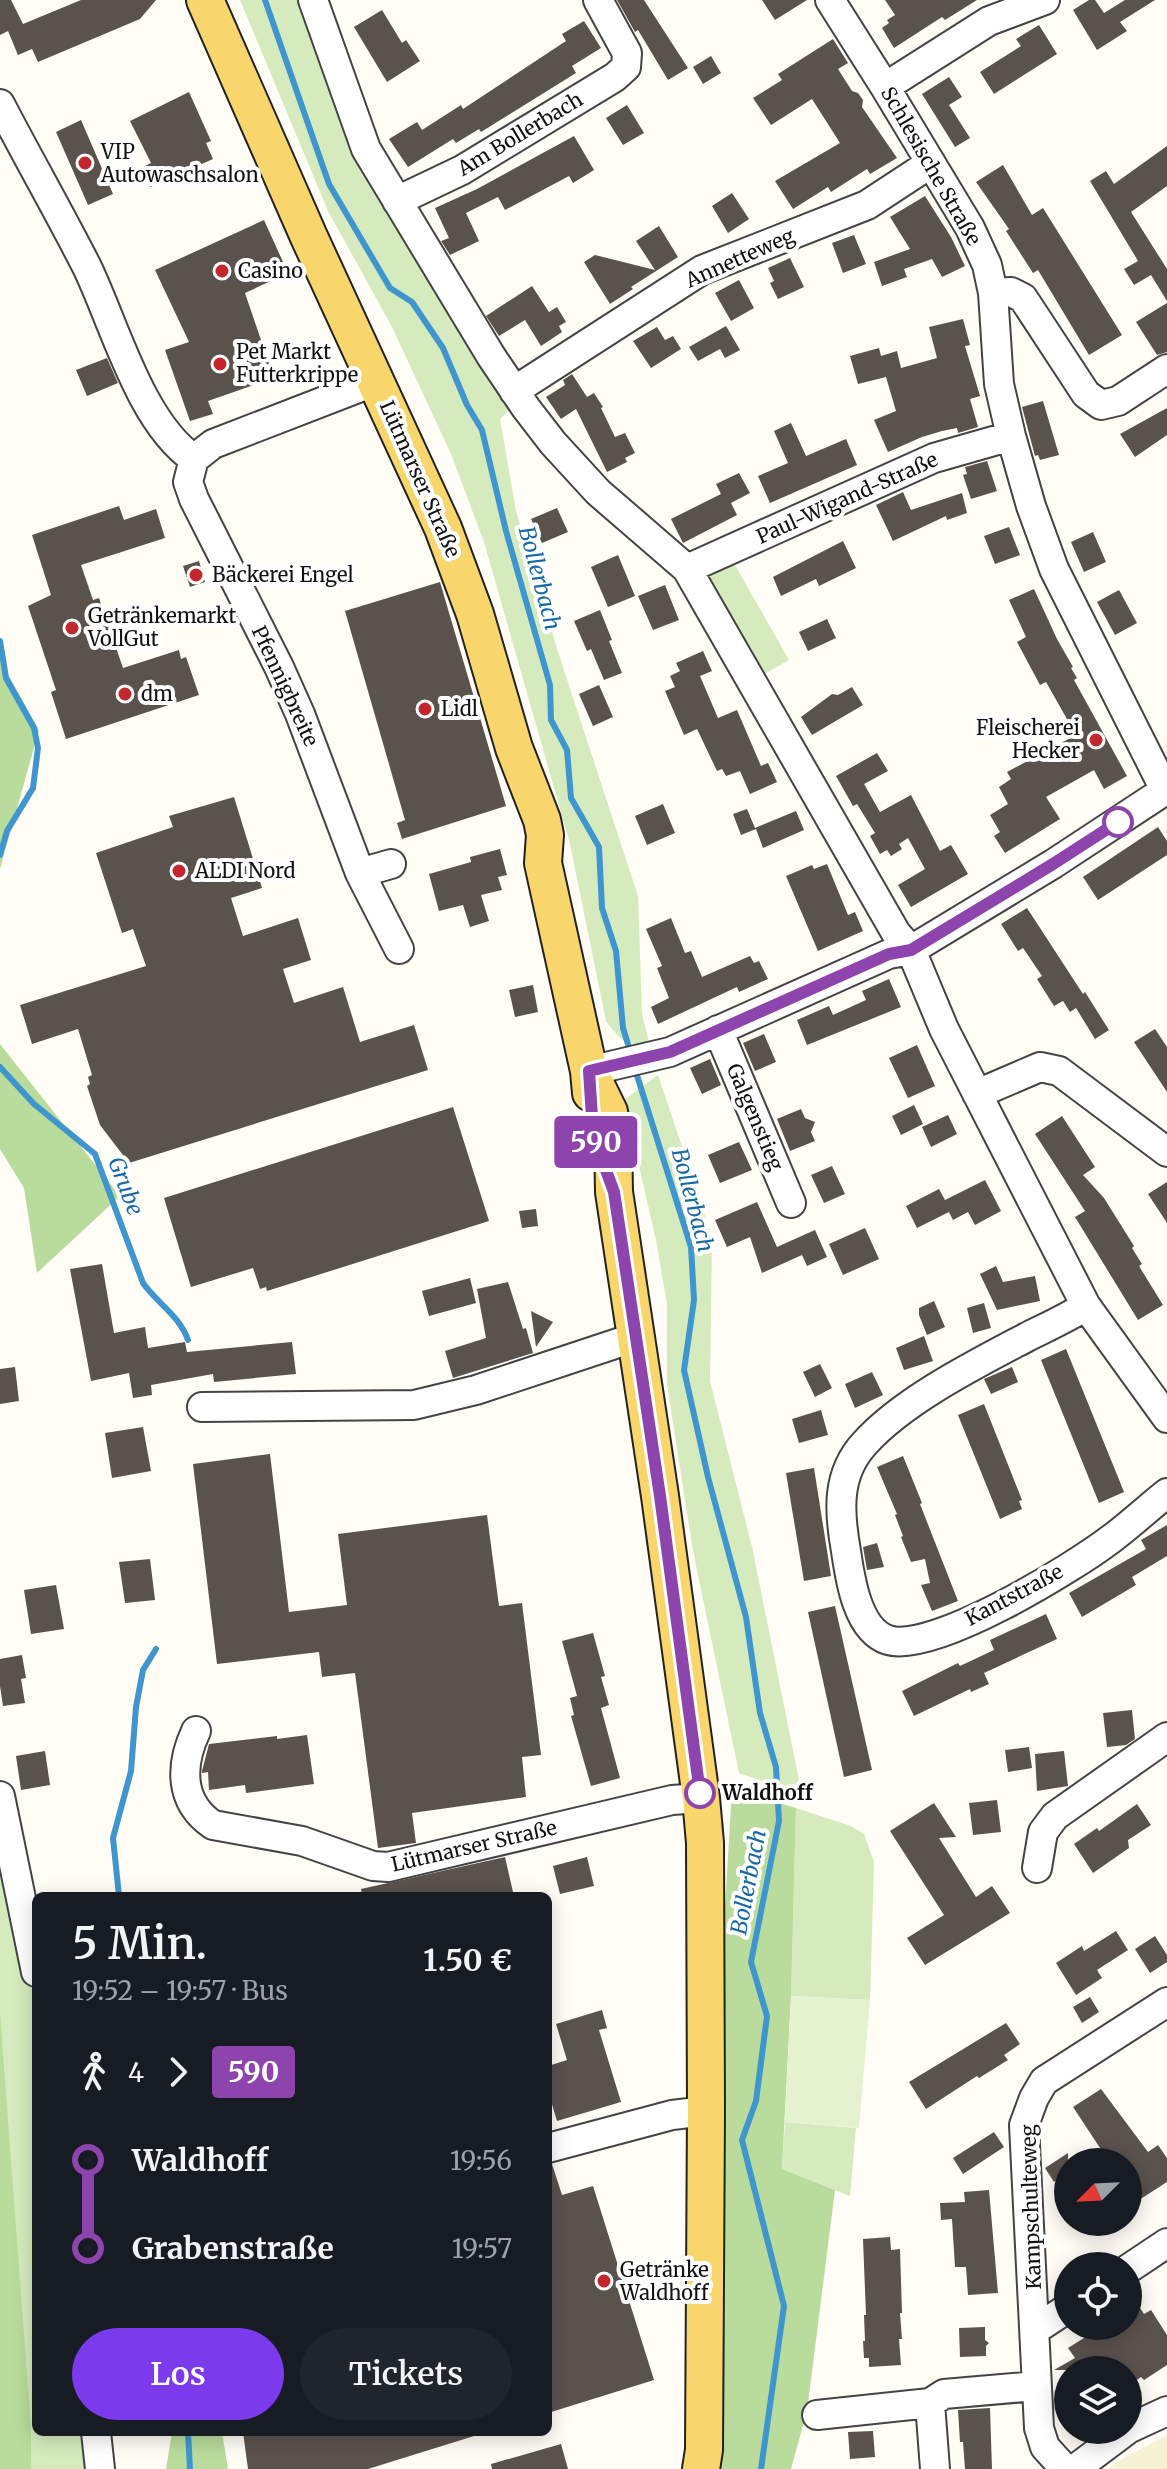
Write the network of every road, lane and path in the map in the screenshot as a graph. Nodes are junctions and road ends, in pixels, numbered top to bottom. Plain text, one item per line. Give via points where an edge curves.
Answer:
1 (205, 0) edge
2 (313, 0) edge
3 (598, 0) edge
4 (830, 0) edge
5 (1045, 0) edge
6 (885, 87) junction
7 (0, 104) edge
8 (931, 163) junction
9 (397, 201) junction
10 (993, 293) junction
11 (1167, 369) edge
12 (376, 381) junction
13 (514, 391) junction
14 (1011, 436) junction
15 (194, 459) junction
16 (687, 569) junction
17 (1166, 790) edge
18 (391, 864) dead end
19 (360, 873) junction
20 (399, 949) dead end
21 (911, 950) junction
22 (718, 1030) junction
23 (600, 1068) junction
24 (977, 1094) junction
25 (1167, 1152) edge
26 (791, 1203) dead end
27 (1086, 1306) junction
28 (636, 1340) junction
29 (202, 1407) dead end
30 (1167, 1418) edge
31 (1167, 1493) edge
32 (196, 1731) dead end
33 (1167, 1737) edge
34 (0, 1796) edge
35 (701, 1798) junction
36 (1037, 1868) dead end
37 (32, 1952) edge
38 (1167, 2002) edge
39 (706, 2111) junction
40 (552, 2147) edge
41 (1167, 2243) edge
42 (1142, 2260) edge
43 (1054, 2317) edge
44 (1036, 2329) junction
45 (1036, 2386) junction
46 (930, 2403) junction
47 (1167, 2411) edge
48 (817, 2415) dead end
49 (1142, 2423) edge
50 (96, 2436) edge
51 (1108, 2444) edge
52 (100, 2469) edge
53 (701, 2469) edge
54 (935, 2469) edge
55 (1065, 2469) edge
56 (1075, 2469) edge

1 - 12 main road, Lütmarser Straße
2 - 9 street via 366,149
3 - 9 street, Am Bollerbach via 627,53 626,67 462,170
4 - 6 street, Schlesische Straße
5 - 6 street via 989,21
6 - 8 street, Schlesische Straße
7 - 15 street via 87,269 158,422
8 - 10 street, Schlesische Straße via 970,228
8 - 13 street, Annetteweg via 867,205 702,270
9 - 13 street
10 - 11 street via 1023,298 1086,394 1101,405 1118,401
10 - 14 street, Schlesische Straße via 999,384
12 - 15 street via 213,444
12 - 23 main road, Lütmarser Straße via 443,528 475,614 514,748 520,812 543,863
13 - 16 street via 598,492
14 - 16 street, Paul-Wigand-Straße via 934,458
14 - 17 street, Schlesische Straße via 1054,569
15 - 19 street, Pfennigbreite via 188,482 194,499 300,714
16 - 21 street via 896,933
17 - 21 street
18 - 19 street
19 - 20 street, Pfennigbreite
21 - 22 street via 889,954
21 - 24 street
22 - 23 street via 670,1052
22 - 26 street, Galgenstieg
23 - 28 main road, Lütmarser Straße via 614,1143 614,1192
24 - 25 street via 1040,1067 1059,1071
24 - 27 street
27 - 30 street
27 - 31 street, Kantstraße via 917,1401 863,1445 841,1489 849,1576 862,1619 885,1640 907,1642 976,1619 1109,1541
28 - 29 street via 414,1405
28 - 35 main road, Lütmarser Straße
32 - 35 street, Lütmarser Straße via 187,1750 185,1783 201,1817 213,1825 302,1841 373,1866 388,1867 672,1800
33 - 36 street via 1055,1816 1043,1832
34 - 37 street
35 - 39 main road, Lütmarser Straße
38 - 44 street, Kampschulteweg via 1044,2081 1028,2111 1024,2125
39 - 40 street
39 - 53 main road, Lütmarser Straße
41 - 42 street
43 - 44 street
44 - 45 street, Kampschulteweg
45 - 46 street via 944,2394
45 - 55 street, Kampschulteweg via 1045,2447
46 - 48 street
46 - 54 street
47 - 49 street
50 - 52 street
51 - 56 street

